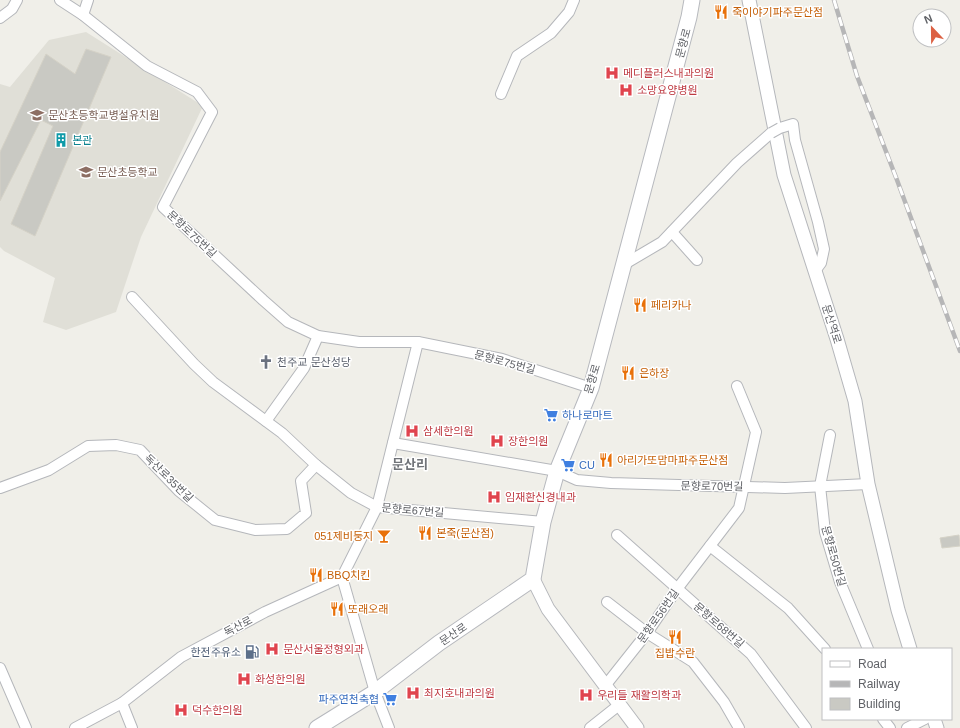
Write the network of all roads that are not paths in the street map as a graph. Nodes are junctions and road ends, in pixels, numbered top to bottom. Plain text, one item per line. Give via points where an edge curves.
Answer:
1 (17, 0) edge
2 (60, 0) edge
3 (88, 0) edge
4 (574, 0) edge
5 (692, 0) edge
6 (749, 0) edge
7 (83, 15) junction
8 (0, 18) edge
9 (501, 94) dead end
10 (672, 232) junction
11 (697, 260) dead end
12 (623, 265) junction
13 (815, 271) junction
14 (132, 297) dead end
15 (318, 336) junction
16 (418, 342) junction
17 (737, 386) dead end
18 (591, 388) junction
19 (266, 421) junction
20 (830, 435) dead end
21 (393, 443) junction
22 (316, 465) junction
23 (557, 471) junction
24 (868, 484) junction
25 (745, 486) junction
26 (820, 486) junction
27 (0, 488) edge
28 (377, 507) junction
29 (542, 522) junction
30 (618, 535) dead end
31 (710, 546) junction
32 (342, 576) junction
33 (533, 579) junction
34 (677, 589) junction
35 (607, 602) dead end
36 (647, 633) junction
37 (824, 648) edge
38 (868, 648) edge
39 (910, 648) edge
40 (0, 668) edge
41 (605, 686) junction
42 (375, 692) junction
43 (122, 703) junction
44 (619, 705) junction
45 (884, 720) edge
46 (923, 720) edge
47 (26, 728) edge
48 (75, 728) edge
49 (132, 728) edge
50 (317, 728) edge
51 (389, 728) edge
52 (590, 728) edge
53 (637, 728) edge
54 (739, 728) edge
55 (806, 728) edge
56 (890, 728) edge
57 (907, 728) edge

1 - 8 street via 12,9
2 - 7 street, 문향로75번길
3 - 7 street
4 - 9 street via 551,33 517,56
5 - 12 main road, 문향로 via 690,17
6 - 13 street, 문산역로 via 784,175
7 - 15 street, 문향로75번길 via 147,66 197,92 212,112 163,207 288,322
10 - 11 street
10 - 12 street via 662,242
10 - 13 street via 737,163 776,130 793,124 824,249 821,263
12 - 18 main road, 문향로
13 - 24 street, 문산역로 via 855,401
14 - 19 street, 문향로67번길 via 194,364 227,394
15 - 16 street, 문향로75번길 via 359,342
15 - 19 street via 304,368
16 - 18 street, 문향로75번길 via 502,359
16 - 21 street
17 - 25 street, 문향로56번길 via 756,432
18 - 23 main road, 문향로
19 - 22 street, 문향로67번길
20 - 26 street, 문향로50번길
21 - 23 street, 문향로70번길
21 - 28 street
22 - 27 street, 독산로35번길 via 301,482 306,513 287,529 255,530 215,520 179,491 140,450 116,445 88,446 49,470
22 - 28 street, 문향로67번길 via 351,493
23 - 25 street, 문향로70번길 via 577,480 611,484
23 - 29 main road, 문향로
24 - 26 street, 문향로70번길
24 - 39 street, 문산역로
25 - 26 street, 문향로70번길
25 - 31 street, 문향로56번길 via 739,508
26 - 38 street, 문향로50번길 via 825,532 837,574
28 - 29 street, 문향로67번길
28 - 32 street
29 - 33 main road, 문향로
30 - 34 street, 문향로68번길
31 - 34 street, 문향로56번길
31 - 37 street via 788,608
32 - 42 street
32 - 43 street, 독산로 via 265,612 181,657
33 - 41 street via 548,609
33 - 42 main road, 문산로 via 439,643
34 - 36 street, 문향로56번길
34 - 55 street, 문향로68번길 via 751,654
35 - 36 street
36 - 41 street, 문향로56번길
36 - 54 street via 693,662 724,702
40 - 47 street
41 - 44 street
42 - 50 main road, 문산로
42 - 51 street
43 - 48 street, 독산로
43 - 49 street
44 - 52 street
44 - 53 street
45 - 56 street
46 - 57 street

